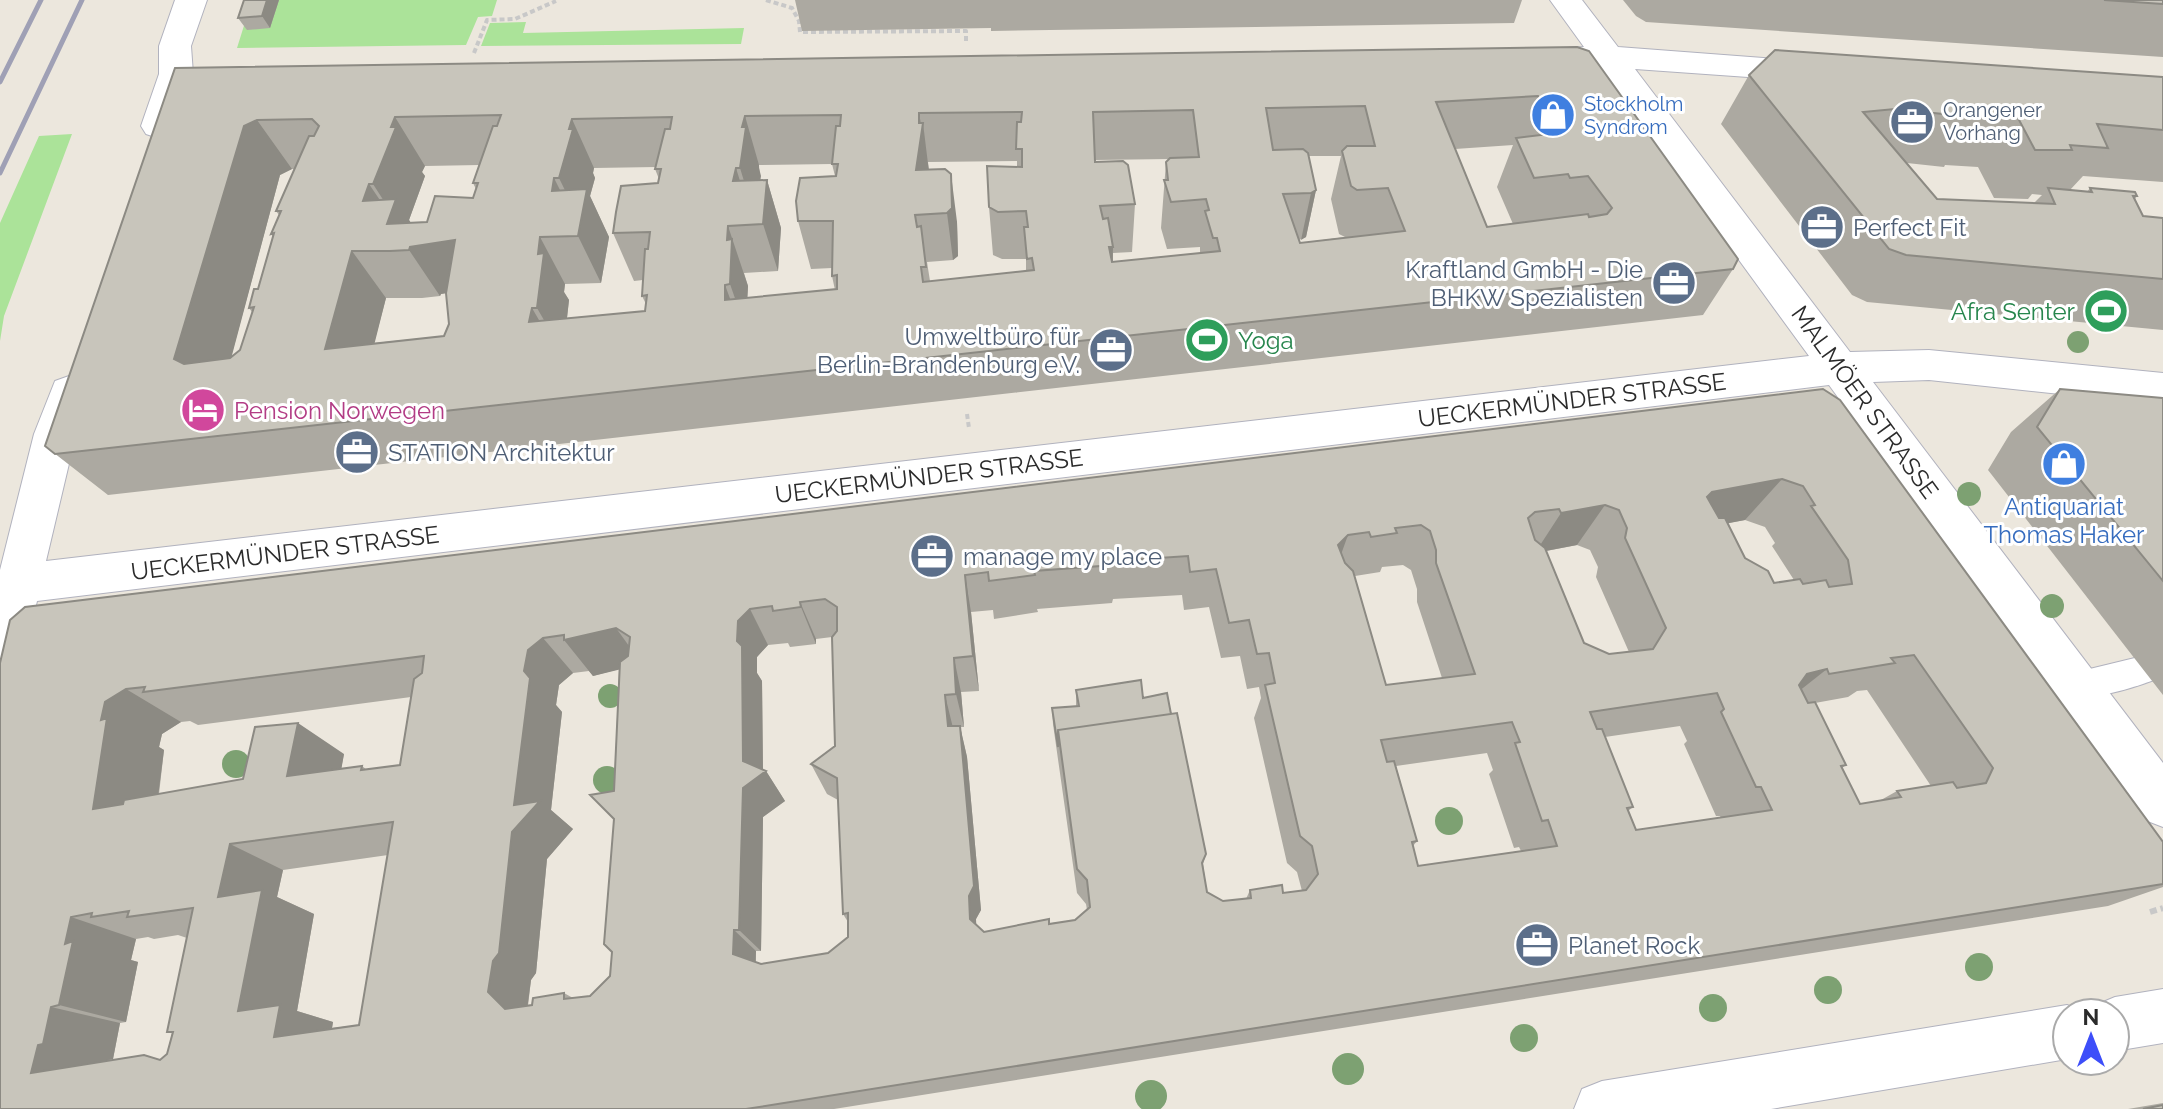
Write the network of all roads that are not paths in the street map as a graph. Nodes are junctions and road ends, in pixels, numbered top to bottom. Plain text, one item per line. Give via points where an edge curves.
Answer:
1 (191, 0) edge
2 (1566, 0) edge
3 (1609, 57) junction
4 (1498, 58) edge
5 (1855, 74) edge
6 (146, 164) edge
7 (80, 359) edge
8 (1839, 368) junction
9 (2163, 389) edge
10 (19, 584) junction
11 (0, 661) edge
12 (2143, 670) dead end
13 (2076, 685) junction
14 (2163, 803) edge
15 (2163, 1016) edge
16 (2131, 1021) edge
17 (2051, 1035) edge
18 (1602, 1109) edge

1 - 6 street via 175,46 190,74
2 - 3 street, MALMÖER STRASSE
3 - 4 street
3 - 5 street
3 - 8 street, MALMÖER STRASSE
7 - 10 street via 55,434
8 - 9 street, UECKERMÜNDER STRASSE via 1929,365
8 - 10 street, UECKERMÜNDER STRASSE
8 - 13 street, MALMÖER STRASSE
10 - 11 street
12 - 13 lane
13 - 14 street, MALMÖER STRASSE
15 - 16 street
17 - 18 street

